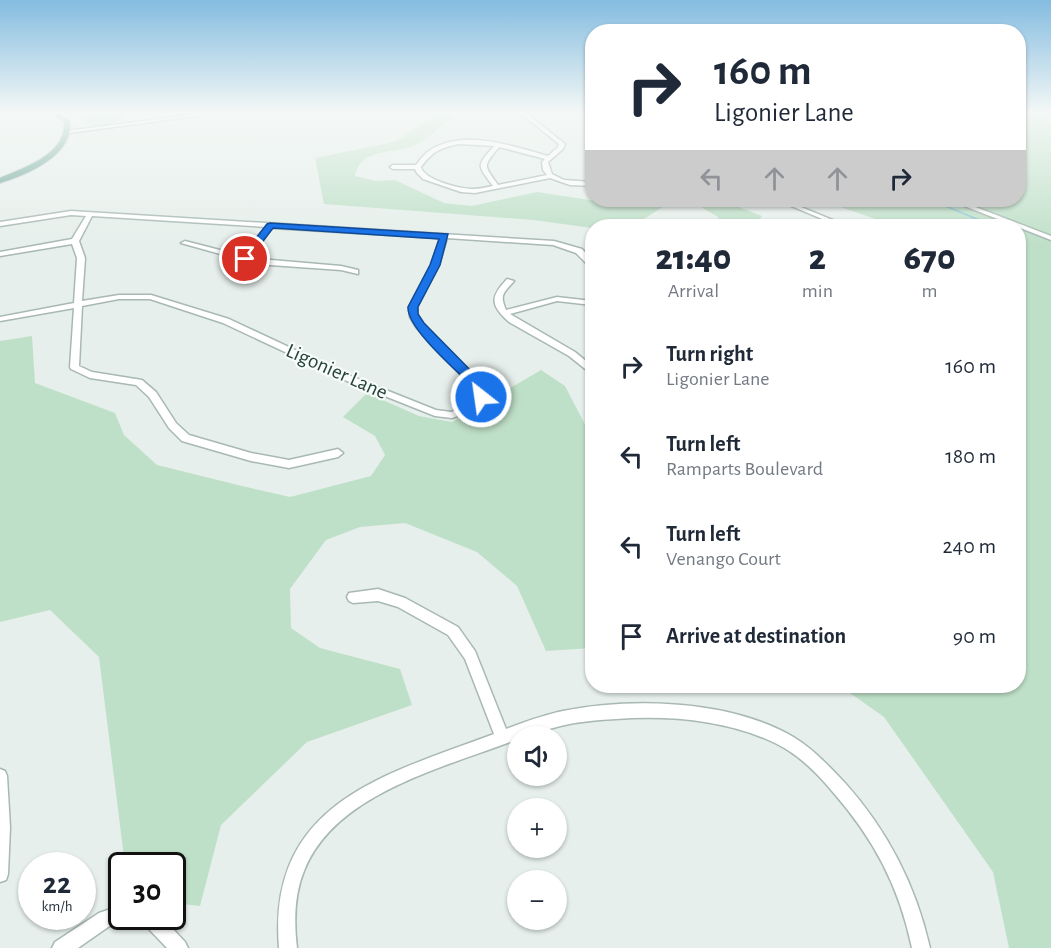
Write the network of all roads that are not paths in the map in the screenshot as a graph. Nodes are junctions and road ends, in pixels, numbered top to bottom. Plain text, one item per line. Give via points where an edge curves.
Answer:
1 (48, 156) edge
2 (429, 156) edge
3 (489, 156) edge
4 (541, 156) edge
5 (548, 158) joint
6 (393, 167) dead end
7 (418, 167) junction
8 (551, 176) junction
9 (0, 181) edge
10 (585, 183) edge
11 (496, 186) junction
12 (797, 207) edge
13 (970, 207) edge
14 (90, 214) junction
15 (826, 219) edge
16 (1002, 219) edge
17 (0, 224) edge
18 (270, 226) junction
19 (1026, 228) edge
20 (444, 236) junction
21 (1051, 238) edge
22 (75, 241) junction
23 (185, 243) dead end
24 (0, 254) edge
25 (585, 254) edge
26 (245, 259) junction
27 (355, 272) dead end
28 (510, 281) dead end
29 (585, 302) edge
30 (76, 305) junction
31 (504, 313) junction
32 (0, 319) edge
33 (585, 364) edge
34 (338, 453) dead end
35 (353, 597) dead end
36 (503, 739) junction
37 (0, 777) edge
38 (0, 874) edge
39 (108, 917) edge
40 (162, 930) edge
41 (61, 948) edge
42 (179, 948) edge
43 (288, 948) edge
44 (921, 948) edge

1 - 9 main road
2 - 7 street
3 - 11 street via 483,168
4 - 5 street
5 - 8 street via 545,168
6 - 7 street
7 - 11 street via 425,178 453,188 475,191
8 - 10 street
8 - 11 street
12 - 15 street
13 - 16 street
14 - 17 street via 62,214
14 - 18 street
14 - 22 street
18 - 20 street
18 - 26 street
19 - 21 street
20 - 25 street via 554,243
20 - 30 street, Ligonier Lane via 413,314 481,390 481,397 471,408 452,415 435,413 350,379 260,335 191,308 132,296
22 - 24 street
22 - 30 street via 81,258
23 - 26 street
26 - 27 street
28 - 31 street via 500,291 498,301
29 - 31 street via 557,299
30 - 32 street, Ligonier Lane
30 - 34 street via 74,367 84,374 132,380 145,386 174,428 186,438 289,464
31 - 33 street
35 - 36 street via 378,595 401,602 453,631 470,655
36 - 43 street via 410,772 333,816 297,864 286,907
36 - 44 street via 562,718 671,711 747,726 783,740 816,763 870,826 896,869 916,922
37 - 38 street
39 - 41 street
40 - 42 street

